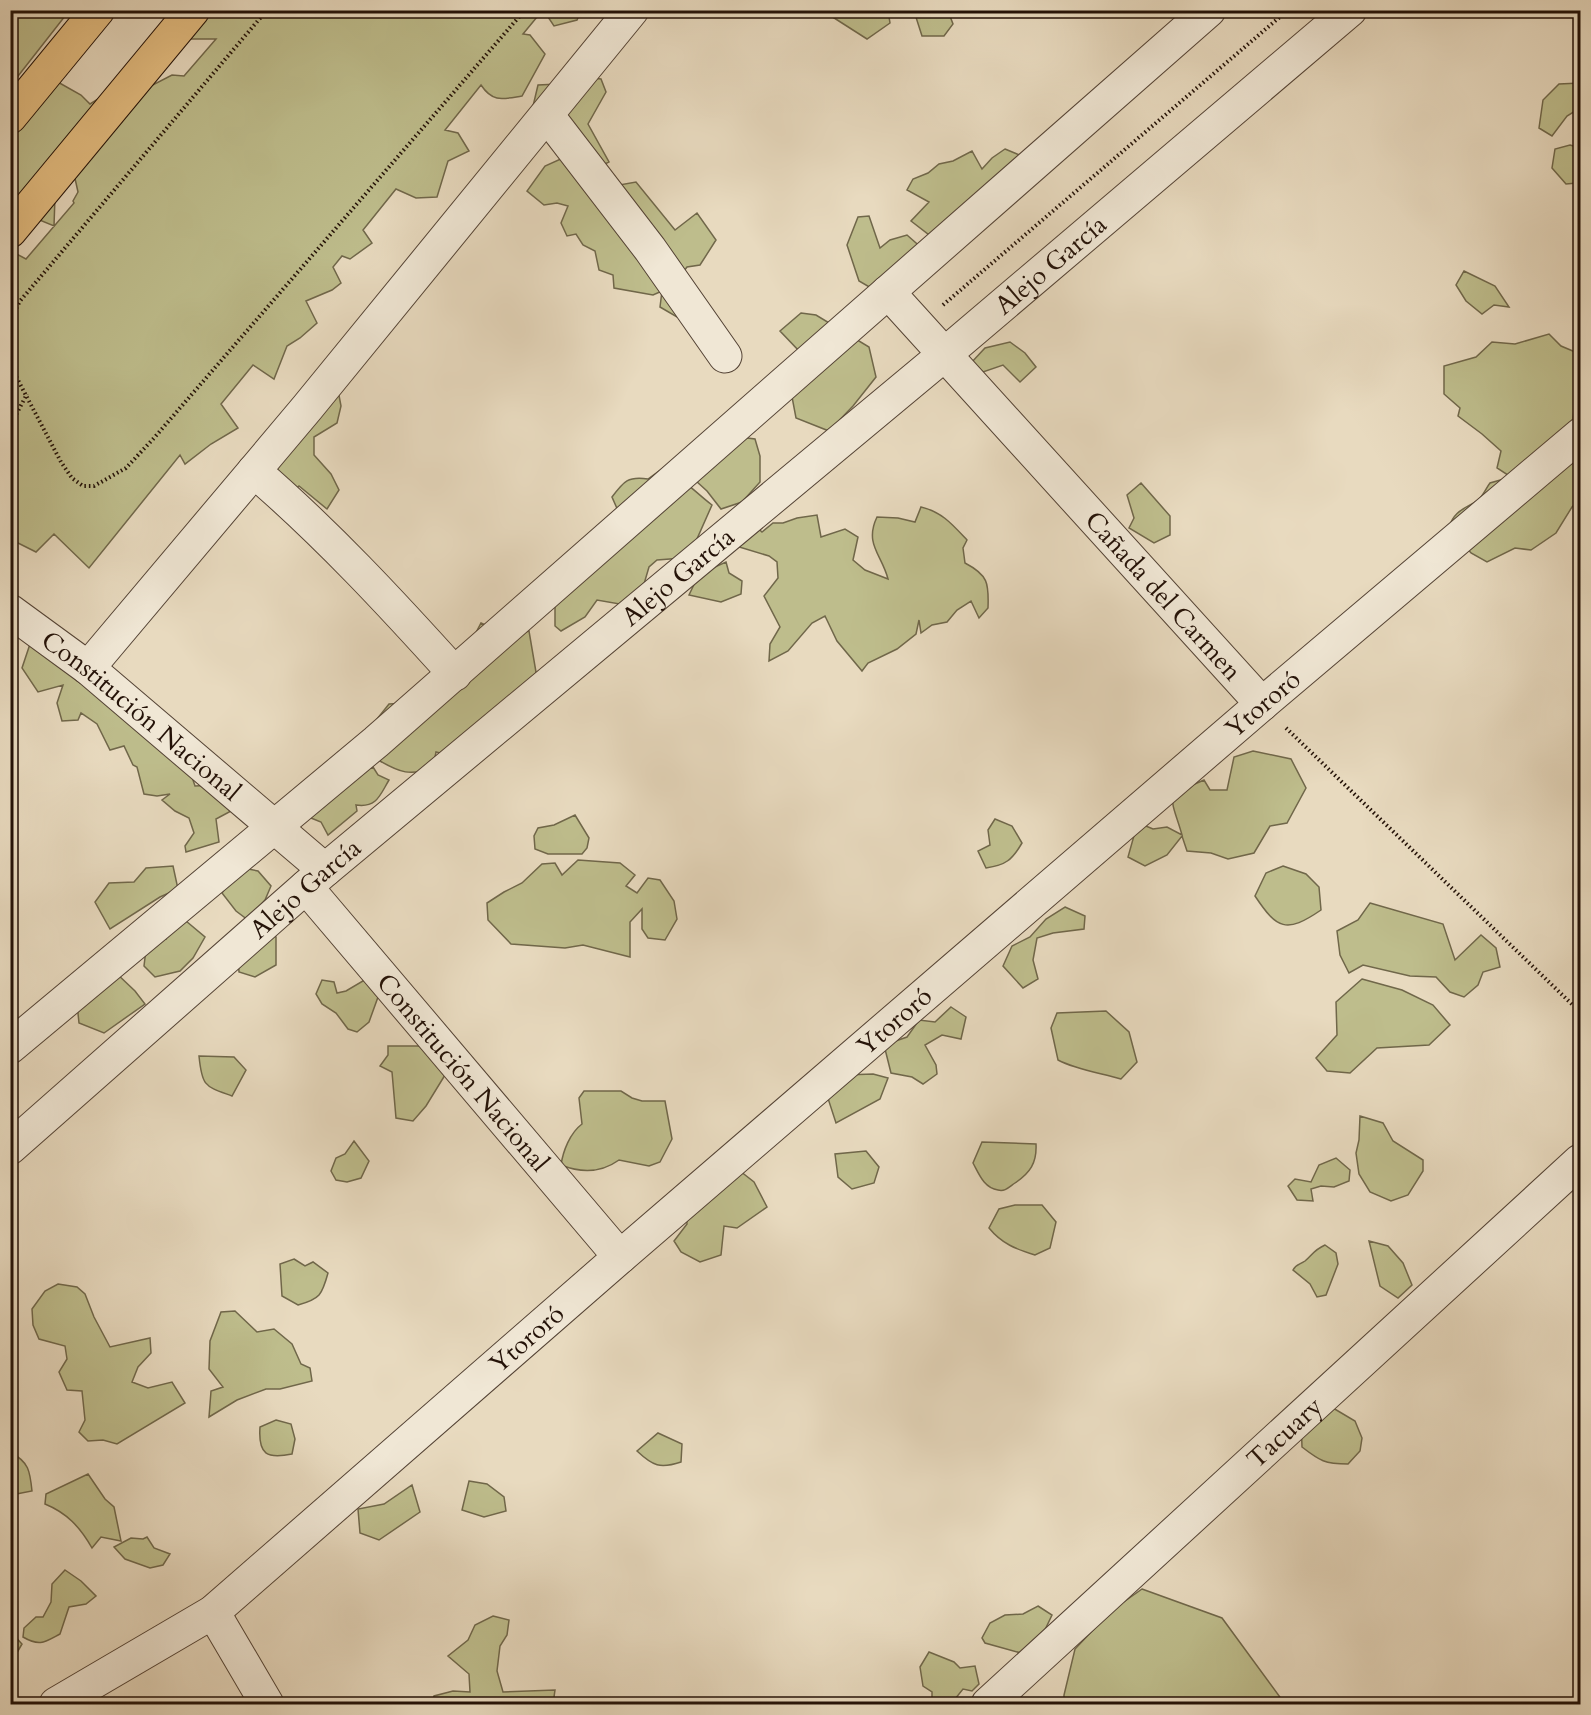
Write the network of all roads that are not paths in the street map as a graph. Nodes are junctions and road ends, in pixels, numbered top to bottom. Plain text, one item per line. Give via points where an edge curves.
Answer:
1 (98, 10) edge
2 (193, 10) edge
3 (633, 10) edge
4 (1209, 10) edge
5 (1350, 10) edge
6 (547, 115) junction
7 (10, 117) edge
8 (10, 231) edge
9 (888, 292) junction
10 (945, 354) junction
11 (725, 356) dead end
12 (1581, 435) edge
13 (254, 471) junction
14 (10, 611) edge
15 (88, 668) junction
16 (454, 674) junction
17 (1262, 704) junction
18 (275, 826) junction
19 (315, 878) junction
20 (10, 1047) edge
21 (10, 1148) edge
22 (1581, 1161) edge
23 (620, 1257) junction
24 (213, 1612) junction
25 (56, 1704) edge
26 (267, 1704) edge
27 (988, 1704) edge

1 - 7 main road
2 - 8 main road
3 - 6 street
4 - 9 street
5 - 10 street, Alejo García
6 - 11 street via 650,249
6 - 13 street
9 - 10 street, Cañada del Carmen
9 - 16 street
10 - 17 street, Cañada del Carmen
10 - 19 street, Alejo García
12 - 17 street, Ytororó
13 - 15 street
13 - 16 street via 392,604
14 - 15 street, Constitución Nacional
15 - 18 street, Constitución Nacional
16 - 18 street
17 - 23 street, Ytororó
18 - 19 street, Constitución Nacional
18 - 20 street
19 - 21 street, Alejo García
19 - 23 street, Constitución Nacional
22 - 27 street, Tacuary
23 - 24 street, Ytororó
24 - 25 street, Ytororó
24 - 26 street

